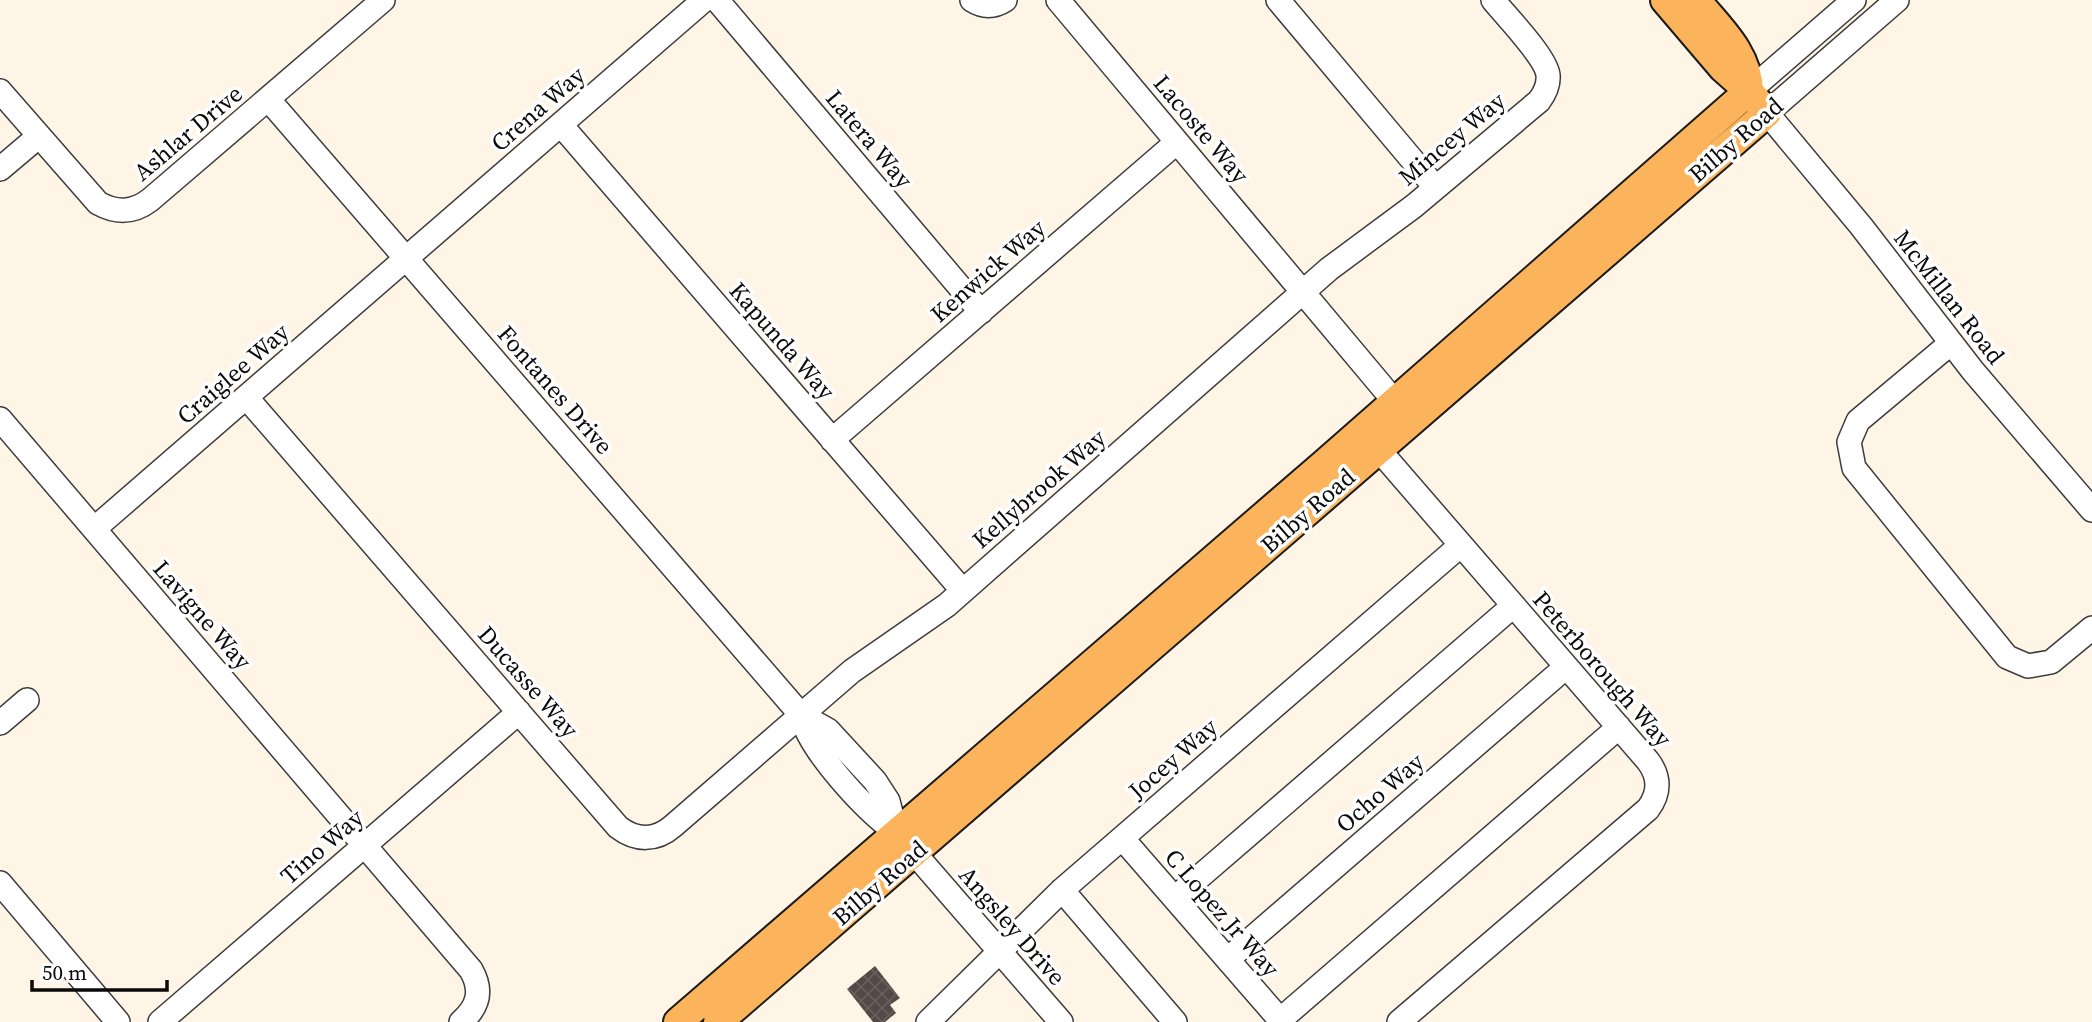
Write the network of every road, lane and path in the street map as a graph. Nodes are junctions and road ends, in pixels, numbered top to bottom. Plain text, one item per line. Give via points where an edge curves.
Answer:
1 (383, 0) edge
2 (704, 0) edge
3 (717, 0) edge
4 (972, 0) edge
5 (1005, 0) edge
6 (1058, 0) edge
7 (1278, 0) edge
8 (1493, 0) edge
9 (1665, 0) edge
10 (1696, 0) edge
11 (1854, 0) edge
12 (1897, 0) edge
13 (0, 91) edge
14 (1749, 91) junction
15 (268, 99) junction
16 (1767, 113) junction
17 (561, 125) junction
18 (39, 136) junction
19 (1177, 142) junction
20 (0, 169) edge
21 (1435, 187) junction
22 (406, 258) junction
23 (1303, 292) junction
24 (981, 312) junction
25 (1951, 343) junction
26 (246, 397) junction
27 (1395, 402) junction
28 (4, 432) edge
29 (832, 440) junction
30 (1379, 450) junction
31 (2092, 510) edge
32 (94, 529) junction
33 (1461, 545) junction
34 (963, 591) junction
35 (1513, 606) junction
36 (2092, 628) edge
37 (1566, 667) junction
38 (27, 700) dead end
39 (519, 712) junction
40 (802, 715) junction
41 (0, 723) edge
42 (1619, 727) junction
43 (1122, 838) junction
44 (905, 843) junction
45 (365, 845) junction
46 (0, 883) edge
47 (1062, 890) junction
48 (1175, 898) junction
49 (1000, 951) junction
50 (1228, 960) junction
51 (1281, 1021) edge
52 (118, 1022) edge
53 (160, 1022) edge
54 (461, 1022) edge
55 (678, 1022) edge
56 (718, 1022) edge
57 (928, 1022) edge
58 (1061, 1022) edge
59 (1175, 1022) edge
60 (1399, 1022) edge

1 - 15 street, Ashlar Drive
2 - 17 street, Crena Way
3 - 24 street, Latera Way
4 - 5 street via 991,5
6 - 19 street, Lacoste Way
7 - 21 street
8 - 21 street, Mincey Way via 1546,65 1546,89 1539,100
9 - 14 main road via 1723,68
10 - 14 main road via 1740,53
11 - 14 street, Bilby Road
12 - 16 street, Bilby Road
13 - 18 street, Ashlar Drive
14 - 16 main road
14 - 27 main road, Bilby Road
15 - 18 street, Ashlar Drive via 150,200 126,211 98,203
15 - 22 street, Fontanes Drive
16 - 25 street, McMillan Road
16 - 30 main road, Bilby Road
17 - 22 street, Crena Way
17 - 29 street, Kapunda Way
18 - 20 street
19 - 23 street, Lacoste Way
19 - 24 street, Kenwick Way
21 - 23 street, Mincey Way
22 - 26 street, Craiglee Way
22 - 40 street, Fontanes Drive
23 - 27 street, Lacoste Way
23 - 34 street, Kellybrook Way
24 - 29 street, Kenwick Way
25 - 31 street, McMillan Road
25 - 36 street via 1858,421 1849,442 1854,468 2007,657 2028,667 2051,662
26 - 32 street, Craiglee Way
26 - 39 street, Ducasse Way
27 - 44 main road, Bilby Road
28 - 32 street, Lavigne Way
29 - 34 street, Kapunda Way
30 - 33 street, Peterborough Way
30 - 44 main road, Bilby Road
32 - 45 street, Lavigne Way
33 - 35 street, Peterborough Way
33 - 43 street, Jocey Way
34 - 40 street, Kellybrook Way via 870,657
35 - 37 street, Peterborough Way
35 - 48 street
37 - 42 street, Peterborough Way
37 - 50 street, Ocho Way
38 - 41 street
39 - 40 street, Ducasse Way via 618,827 641,838 667,832
39 - 45 street, Tino Way
40 - 44 street, Fontanes Drive via 819,751
42 - 51 street
42 - 60 street, Peterborough Way via 1654,769 1658,787 1653,803
43 - 47 street, Jocey Way
43 - 48 street, C Lopez Jr Way
44 - 49 street, Angsley Drive
44 - 55 main road, Bilby Road
44 - 56 main road, Bilby Road
45 - 53 street, Tino Way
45 - 54 street, Lavigne Way via 476,978 476,1004
46 - 52 street
47 - 49 street, Jocey Way
47 - 59 street
48 - 50 street, C Lopez Jr Way
49 - 57 street, Jocey Way
49 - 58 street, Angsley Drive
50 - 51 street, C Lopez Jr Way

